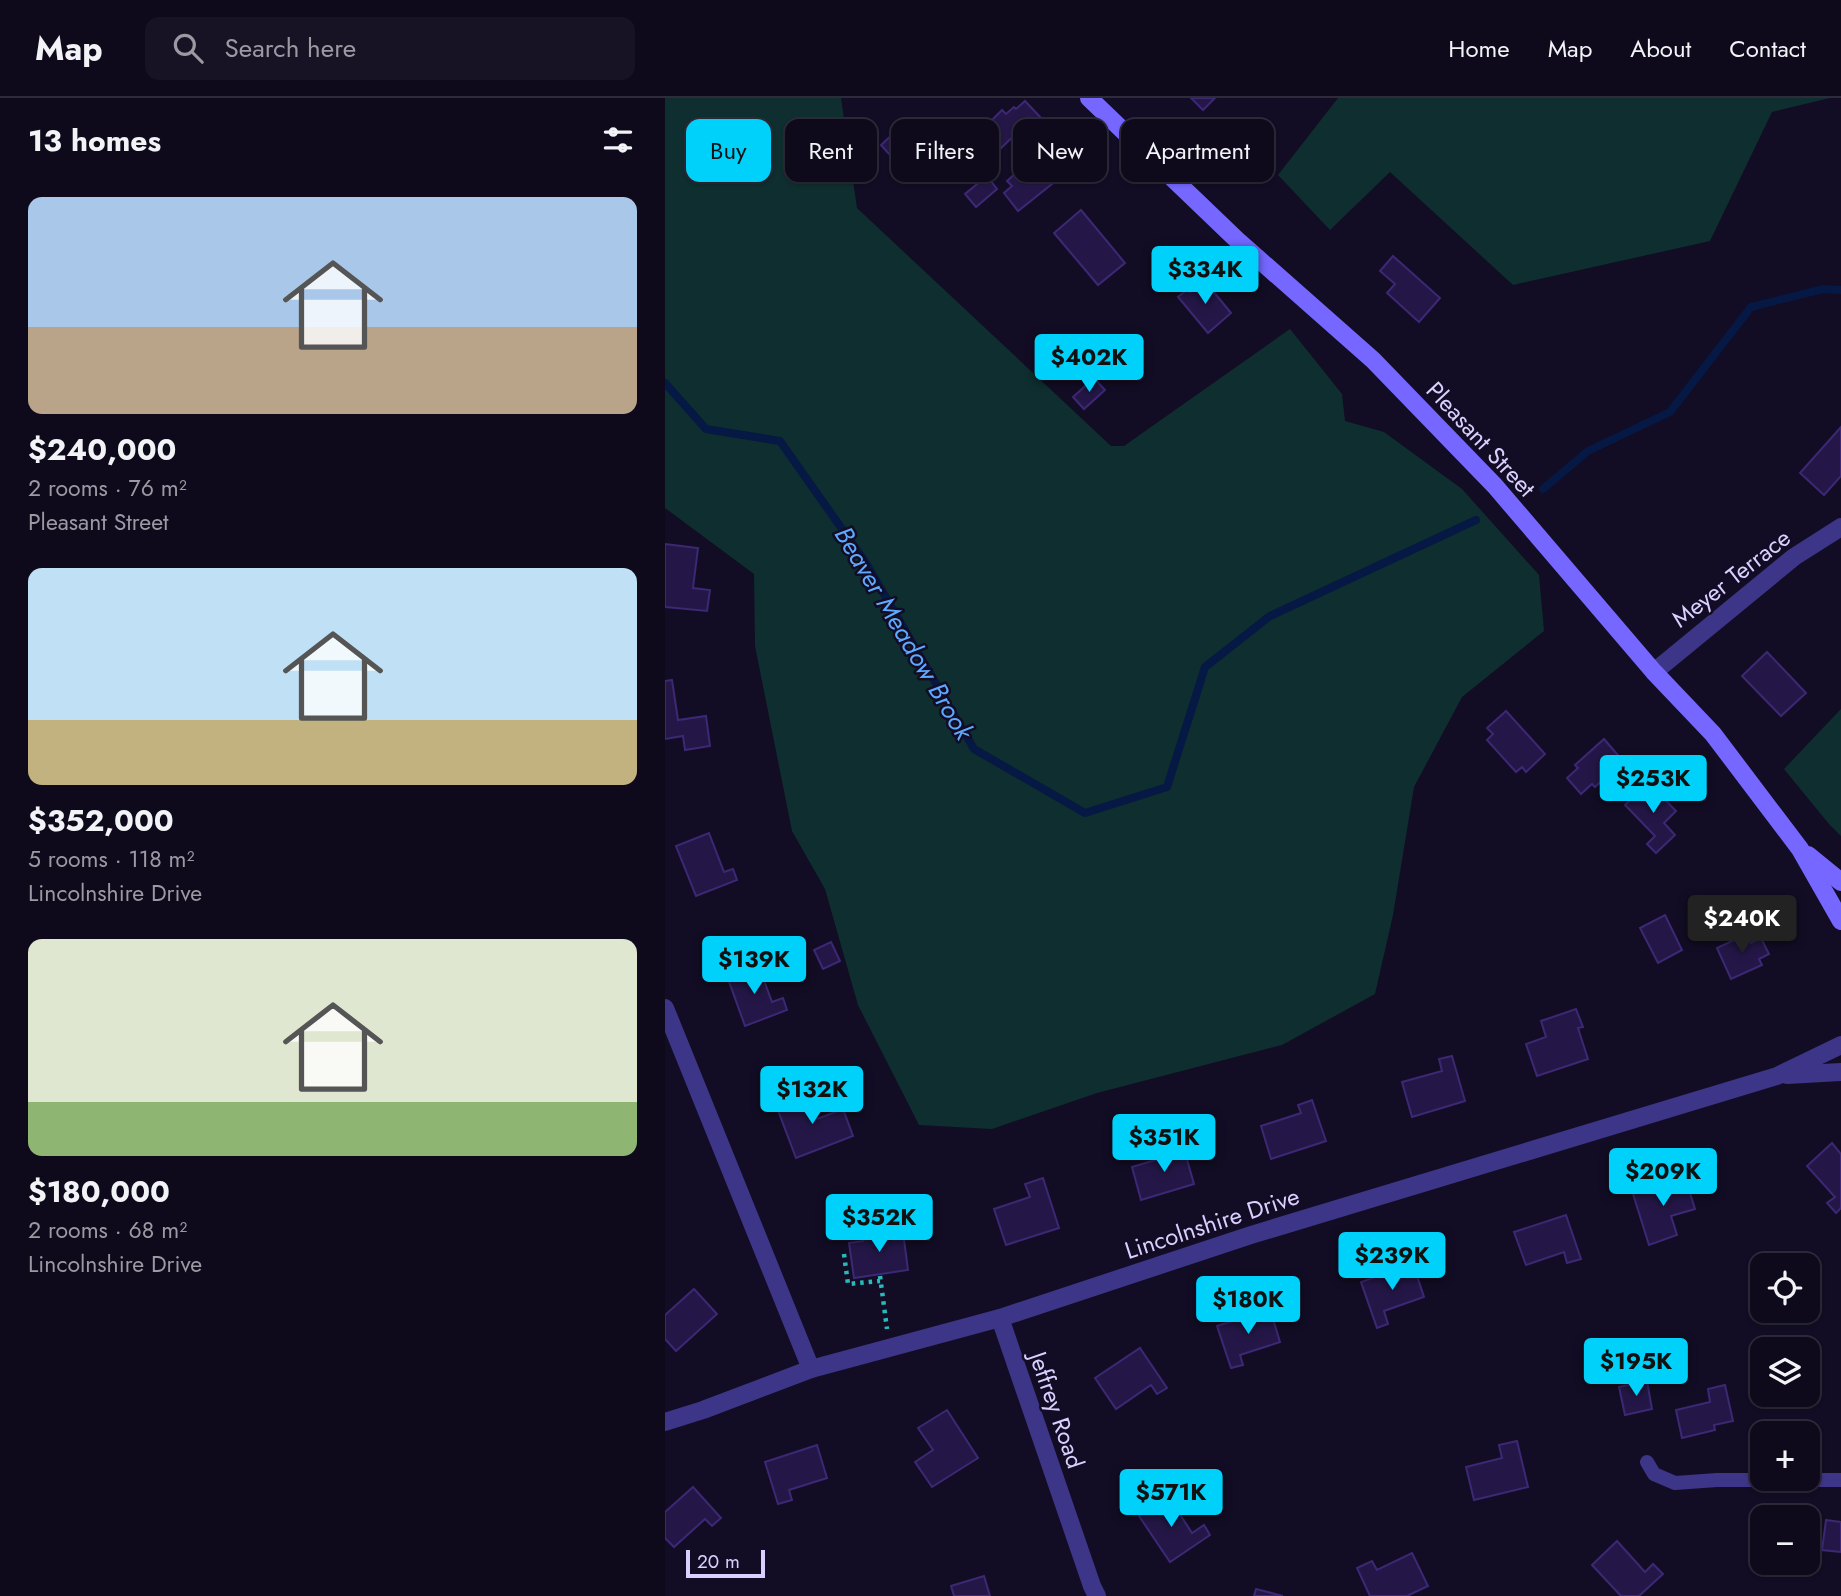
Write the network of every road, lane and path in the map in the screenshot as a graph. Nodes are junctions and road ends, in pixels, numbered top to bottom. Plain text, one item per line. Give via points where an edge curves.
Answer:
1 (1089, 98) edge
2 (1841, 527) edge
3 (1654, 672) junction
4 (1800, 849) junction
5 (1841, 881) edge
6 (1841, 920) edge
7 (665, 1008) edge
8 (672, 1044) edge
9 (1841, 1045) edge
10 (1841, 1072) edge
11 (1777, 1076) junction
12 (844, 1254) dead end
13 (1000, 1318) junction
14 (889, 1348) junction
15 (811, 1369) junction
16 (665, 1422) edge
17 (1647, 1462) dead end
18 (1841, 1480) edge
19 (1097, 1596) edge

1 - 3 main road, Pleasant Street via 1237,240 1373,360 1495,486
2 - 3 street, Meyer Terrace via 1794,557
3 - 4 main road, Pleasant Street via 1713,734
4 - 5 main road, Pleasant Street
4 - 6 main road, Pleasant Street
7 - 8 street
8 - 15 street
9 - 11 street, Lincolnshire Drive
10 - 11 street, Lincolnshire Drive
11 - 13 street, Lincolnshire Drive via 1251,1235
12 - 14 path via 848,1284 880,1278
13 - 14 street, Lincolnshire Drive
13 - 19 street, Jeffrey Road
14 - 15 street, Lincolnshire Drive
15 - 16 street, Lincolnshire Drive
17 - 18 lane via 1654,1474 1675,1483

